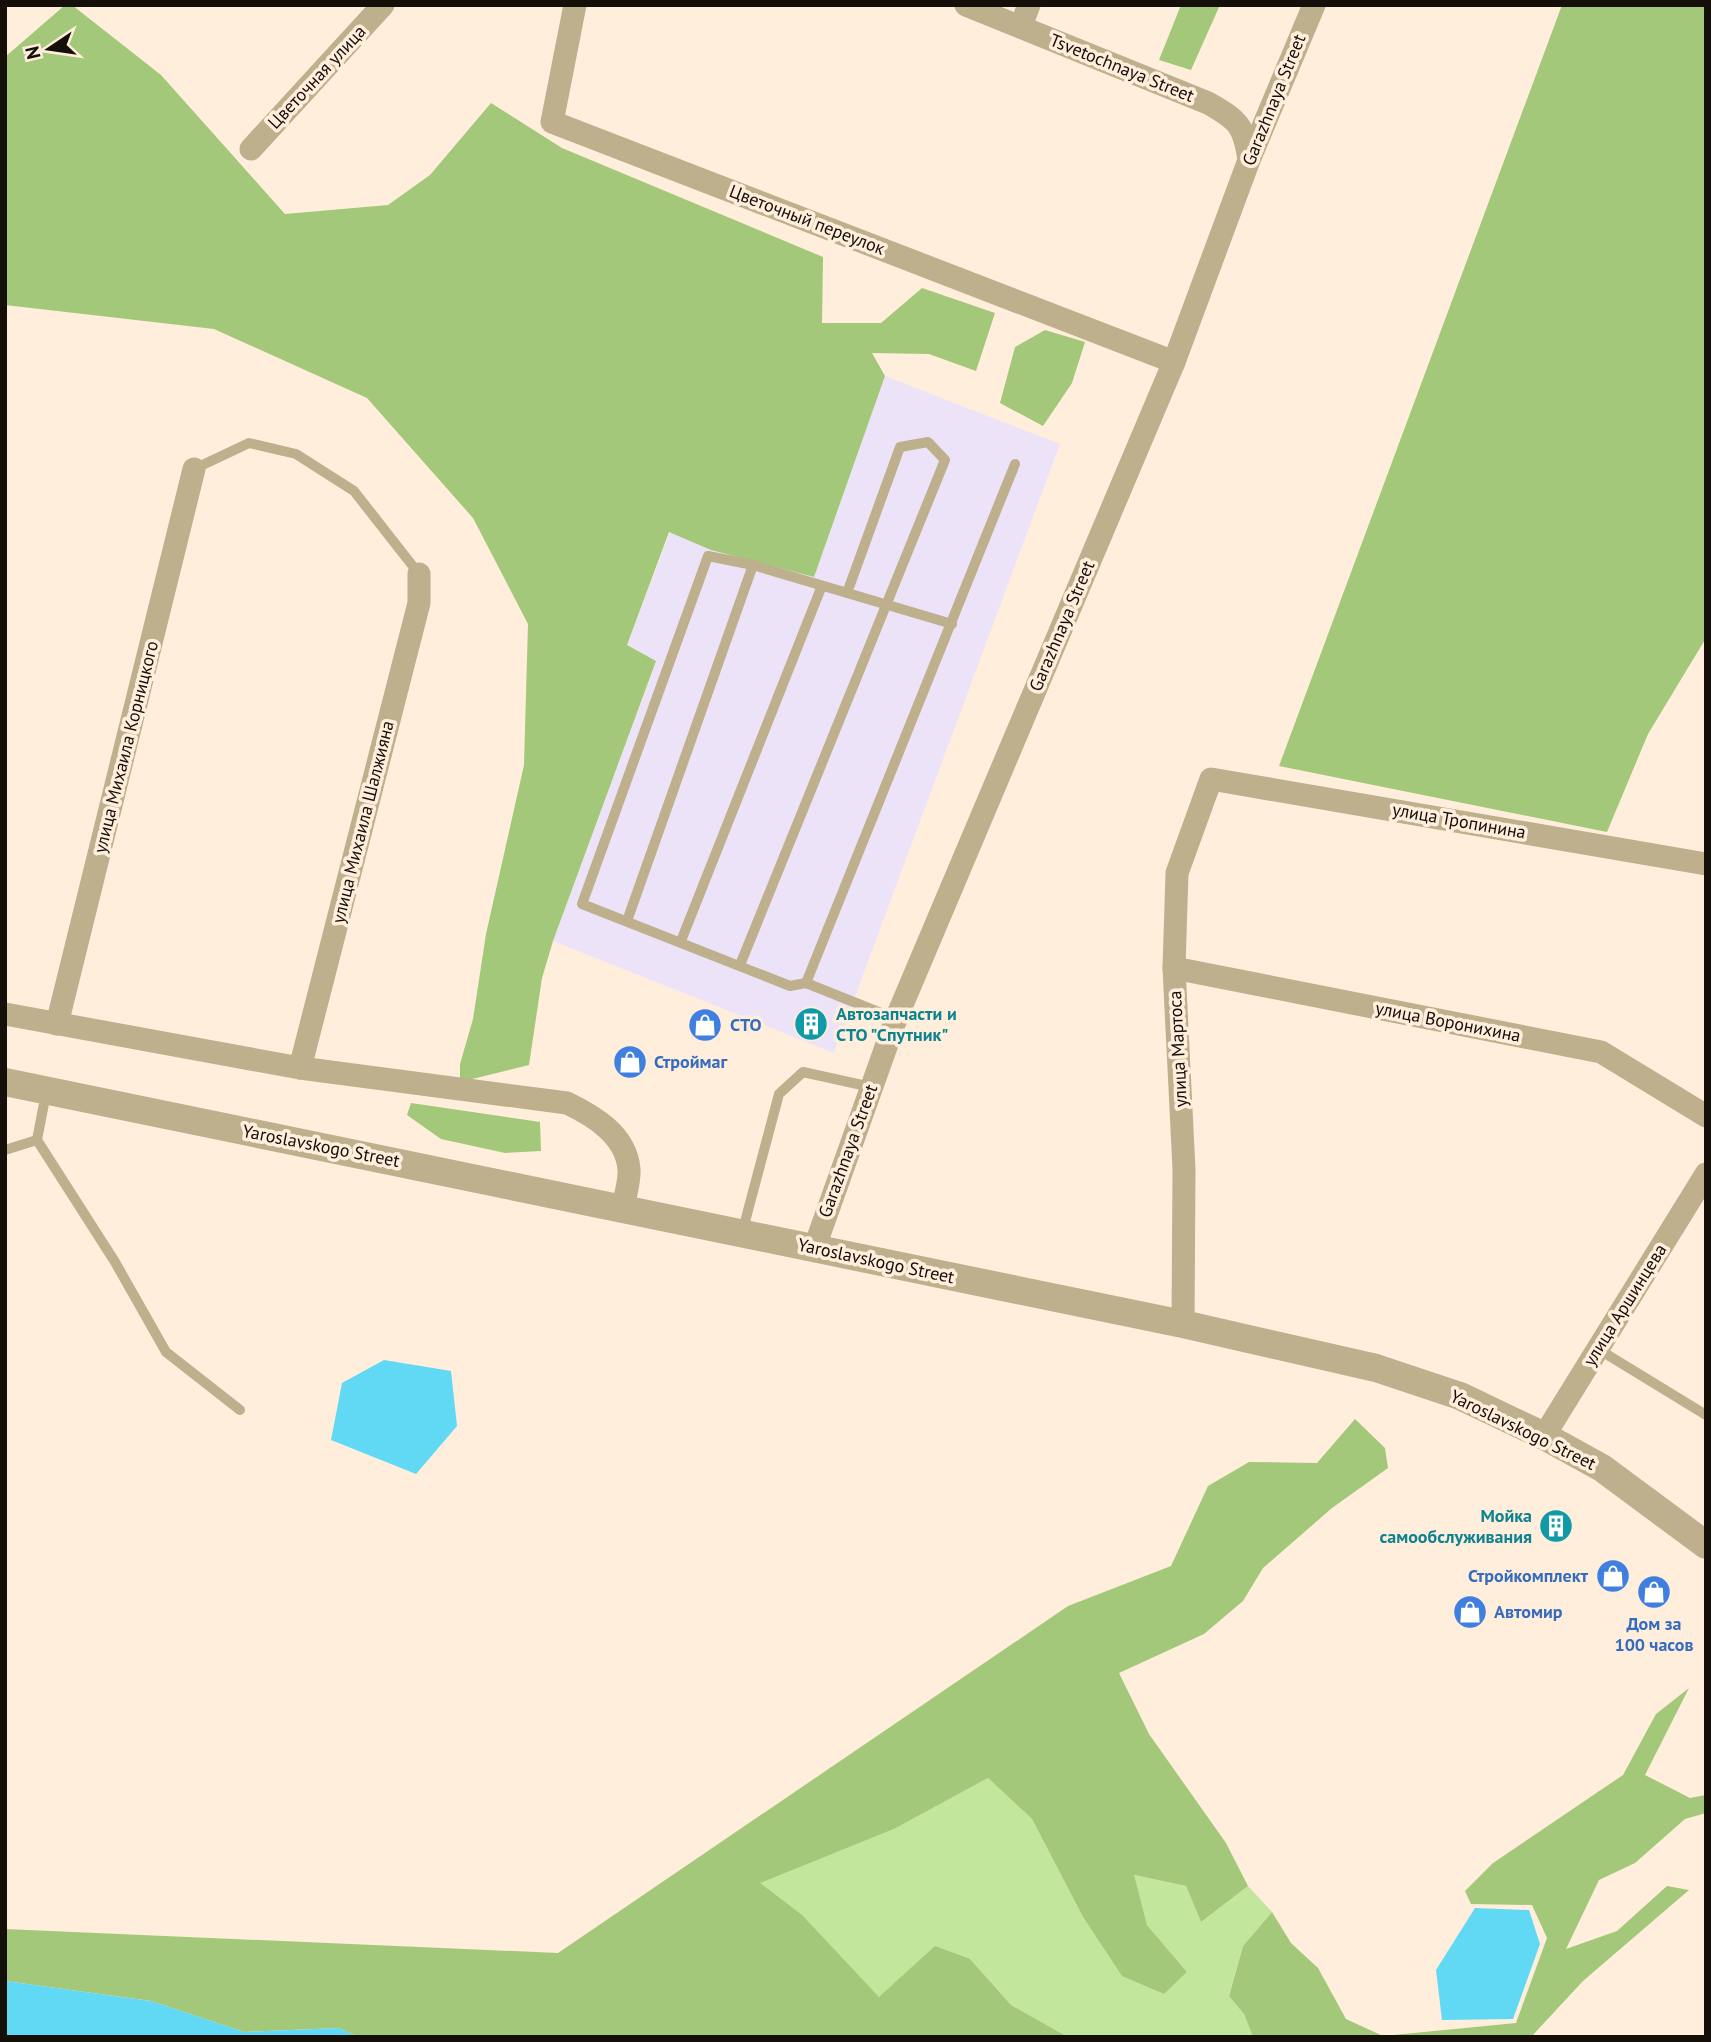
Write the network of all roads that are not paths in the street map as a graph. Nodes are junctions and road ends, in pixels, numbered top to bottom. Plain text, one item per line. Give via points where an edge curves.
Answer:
1 (383, 5) edge
2 (575, 5) edge
3 (966, 5) edge
4 (1314, 5) edge
5 (1025, 16) edge
6 (251, 149) dead end
7 (1249, 160) junction
8 (1174, 362) junction
9 (1015, 464) dead end
10 (194, 469) joint
11 (754, 565) junction
12 (419, 574) joint
13 (821, 587) junction
14 (847, 593) junction
15 (887, 604) junction
16 (952, 624) junction
17 (1211, 779) joint
18 (1706, 864) edge
19 (627, 921) junction
20 (681, 941) junction
21 (740, 965) junction
22 (1174, 968) junction
23 (806, 983) junction
24 (5, 1014) edge
25 (896, 1019) junction
26 (57, 1024) junction
27 (300, 1068) junction
28 (5, 1082) edge
29 (871, 1087) junction
30 (47, 1090) junction
31 (1706, 1116) edge
32 (37, 1140) junction
33 (5, 1150) edge
34 (1706, 1174) edge
35 (623, 1208) junction
36 (742, 1233) junction
37 (814, 1249) junction
38 (1183, 1324) junction
39 (1598, 1349) junction
40 (240, 1410) dead end
41 (1706, 1415) edge
42 (1544, 1436) junction
43 (1706, 1545) edge

1 - 6 street, Цветочная улица
2 - 8 street, Цветочный переулок via 552,122
3 - 5 street, Tsvetochnaya Street
4 - 7 street, Garazhnaya Street
5 - 7 street, Tsvetochnaya Street via 1237,119
7 - 8 street, Garazhnaya Street
8 - 25 street, Garazhnaya Street
9 - 16 lane
10 - 12 lane via 249,443 296,454 354,491
10 - 26 street, улица Михаила Корницкого
11 - 13 lane
11 - 19 lane
11 - 19 lane via 708,556 582,904
12 - 27 street, улица Михаила Шалжияна via 419,603
13 - 14 lane
13 - 20 lane
14 - 15 lane
14 - 15 lane via 900,447 928,442 945,460
15 - 16 lane
15 - 21 lane
16 - 23 lane
17 - 18 street, улица Тропинина
17 - 22 street, улица Мартоса via 1177,873
19 - 20 lane
20 - 21 lane
21 - 23 lane via 790,986
22 - 31 street, улица Воронихина via 1601,1052
22 - 38 street, улица Мартоса via 1184,1169
23 - 25 lane
24 - 26 street
25 - 29 street, Garazhnaya Street
26 - 27 street
27 - 35 street via 567,1103 594,1116 618,1139 629,1169
28 - 30 street, Yaroslavskogo Street
29 - 36 lane via 803,1073 779,1094
29 - 37 street, Garazhnaya Street
30 - 32 lane
30 - 35 street, Yaroslavskogo Street
32 - 33 lane
32 - 40 lane via 166,1352
34 - 39 street, улица Аршинцева
35 - 36 street, Yaroslavskogo Street
36 - 37 street, Yaroslavskogo Street
37 - 38 street, Yaroslavskogo Street
38 - 42 street, Yaroslavskogo Street via 1376,1368 1460,1396
39 - 41 lane
39 - 42 street, улица Аршинцева
42 - 43 street, Yaroslavskogo Street via 1602,1468

